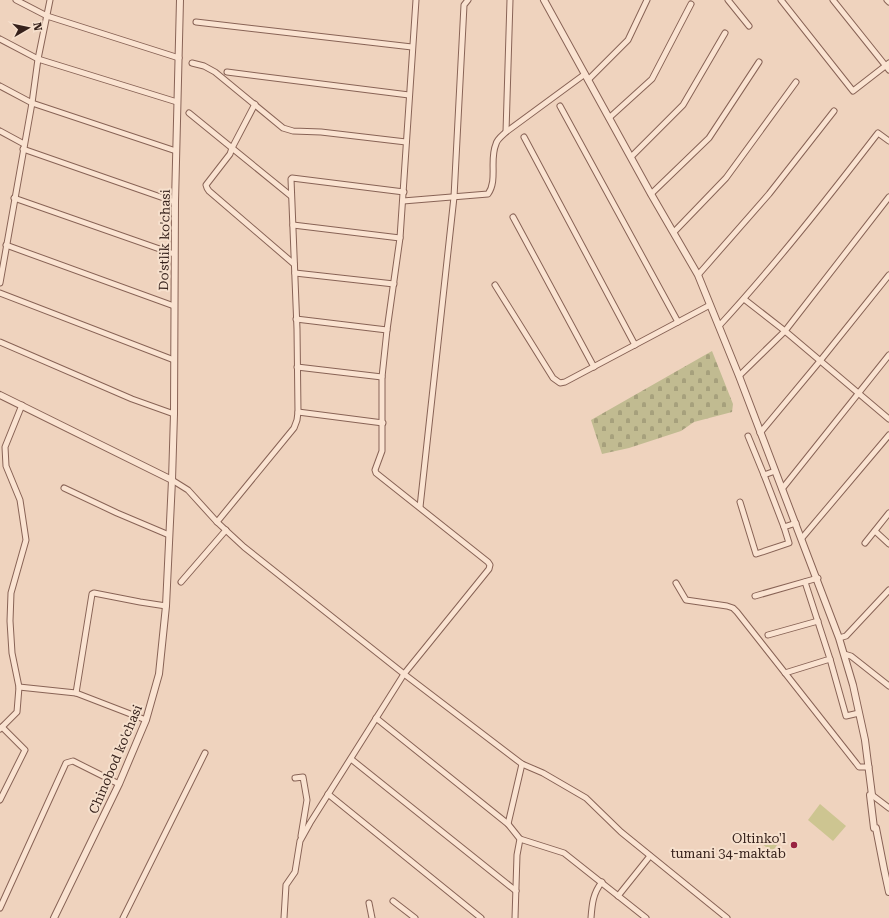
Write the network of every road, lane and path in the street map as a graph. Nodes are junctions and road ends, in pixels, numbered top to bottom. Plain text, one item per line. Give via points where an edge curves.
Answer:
1 (16, 0) edge
2 (50, 0) edge
3 (180, 0) edge
4 (416, 0) edge
5 (468, 0) edge
6 (510, 0) edge
7 (544, 0) edge
8 (647, 0) edge
9 (728, 0) edge
10 (781, 0) edge
11 (833, 0) edge
12 (887, 0) edge
13 (889, 2) edge
14 (691, 4) dead end
15 (47, 16) junction
16 (196, 22) dead end
17 (749, 26) dead end
18 (725, 33) dead end
19 (0, 39) edge
20 (412, 46) junction
21 (38, 58) junction
22 (179, 58) junction
23 (759, 62) dead end
24 (192, 63) dead end
25 (888, 66) edge
26 (227, 72) dead end
27 (587, 77) junction
28 (796, 82) dead end
29 (0, 86) edge
30 (409, 94) junction
31 (177, 102) junction
32 (32, 103) junction
33 (255, 104) junction
34 (560, 106) dead end
35 (834, 110) dead end
36 (189, 113) dead end
37 (609, 118) junction
38 (0, 131) edge
39 (506, 132) junction
40 (524, 136) dead end
41 (889, 141) edge
42 (406, 142) junction
43 (24, 146) junction
44 (232, 148) junction
45 (176, 151) junction
46 (631, 157) junction
47 (404, 192) junction
48 (651, 194) junction
49 (291, 196) junction
50 (454, 197) junction
51 (889, 197) edge
52 (14, 198) junction
53 (175, 202) junction
54 (403, 202) junction
55 (513, 217) dead end
56 (293, 225) junction
57 (674, 232) junction
58 (400, 238) junction
59 (6, 245) junction
60 (174, 254) junction
61 (294, 264) junction
62 (295, 273) junction
63 (698, 275) junction
64 (889, 275) edge
65 (0, 283) edge
66 (394, 284) junction
67 (495, 285) dead end
68 (0, 293) edge
69 (744, 299) junction
70 (710, 305) junction
71 (174, 306) junction
72 (296, 319) junction
73 (678, 322) junction
74 (719, 326) junction
75 (387, 330) junction
76 (784, 331) junction
77 (0, 342) edge
78 (635, 345) junction
79 (889, 355) edge
80 (174, 360) junction
81 (820, 362) junction
82 (594, 366) junction
83 (297, 367) junction
84 (739, 376) junction
85 (382, 377) junction
86 (858, 393) junction
87 (0, 395) edge
88 (22, 405) junction
89 (298, 412) junction
90 (174, 414) junction
91 (889, 419) edge
92 (383, 423) junction
93 (760, 433) junction
94 (889, 435) edge
95 (748, 436) dead end
96 (775, 471) junction
97 (764, 475) junction
98 (172, 480) junction
99 (64, 488) dead end
100 (782, 488) junction
101 (740, 502) dead end
102 (420, 507) junction
103 (889, 513) edge
104 (217, 522) junction
105 (796, 522) junction
106 (784, 527) junction
107 (226, 530) junction
108 (875, 531) junction
109 (169, 535) junction
110 (802, 538) junction
111 (865, 544) dead end
112 (889, 544) edge
113 (818, 578) junction
114 (181, 582) dead end
115 (805, 582) junction
116 (676, 583) dead end
117 (889, 590) edge
118 (755, 596) dead end
119 (166, 606) junction
120 (818, 621) junction
121 (768, 635) dead end
122 (840, 638) junction
123 (844, 654) junction
124 (830, 659) junction
125 (785, 673) junction
126 (404, 674) junction
127 (889, 686) edge
128 (18, 687) junction
129 (76, 693) junction
130 (859, 714) junction
131 (376, 718) junction
132 (146, 720) junction
133 (1, 728) edge
134 (205, 753) dead end
135 (351, 759) junction
136 (522, 764) junction
137 (868, 768) junction
138 (295, 778) dead end
139 (119, 784) junction
140 (328, 794) junction
141 (872, 795) junction
142 (0, 800) edge
143 (889, 808) edge
144 (508, 824) junction
145 (520, 839) junction
146 (300, 841) junction
147 (650, 856) junction
148 (602, 882) junction
149 (516, 891) junction
150 (889, 892) edge
151 (618, 896) junction
152 (393, 901) dead end
153 (369, 903) dead end
154 (0, 908) edge
155 (54, 918) edge
156 (123, 918) edge
157 (284, 918) edge
158 (372, 918) edge
159 (415, 918) edge
160 (481, 918) edge
161 (515, 918) edge
162 (591, 918) edge
163 (646, 918) edge
164 (727, 918) edge

1 - 15 street
2 - 15 street
3 - 22 street, Do'stlik ko'chasi
4 - 20 street
5 - 50 street via 464,5
6 - 39 street
7 - 27 street
8 - 27 street via 628,40
9 - 17 street
10 - 25 street via 853,91
11 - 25 street
12 - 13 street
14 - 37 street via 652,79
15 - 21 street
15 - 22 street
16 - 20 street
18 - 46 street via 683,105
19 - 21 street
20 - 30 street
21 - 31 street
21 - 32 street
22 - 31 street, Do'stlik ko'chasi
23 - 48 street via 709,138
24 - 33 street via 215,72
26 - 30 street
27 - 37 street
27 - 39 street
28 - 57 street via 726,178
29 - 32 street
30 - 42 street
31 - 45 street, Do'stlik ko'chasi
32 - 43 street
32 - 45 street
33 - 42 street via 283,128 293,131
33 - 44 street
34 - 73 street
35 - 63 street via 769,194
36 - 44 street
37 - 46 street
38 - 43 street
39 - 50 street via 496,143 492,189 488,194
40 - 78 street
41 - 69 street via 878,133 806,226
42 - 47 street
43 - 52 street
43 - 53 street
44 - 49 street
44 - 61 street via 206,188
45 - 53 street, Do'stlik ko'chasi
46 - 48 street
47 - 49 street via 292,178
47 - 54 street
48 - 57 street
49 - 56 street
50 - 54 street
50 - 102 street
51 - 76 street
52 - 59 street
52 - 60 street
53 - 60 street, Do'stlik ko'chasi
54 - 58 street
55 - 82 street
56 - 58 street
56 - 61 street
57 - 63 street
58 - 66 street
59 - 65 street
59 - 71 street
60 - 71 street, Do'stlik ko'chasi
61 - 62 street
62 - 66 street
62 - 72 street
63 - 70 street
64 - 81 street
66 - 75 street
67 - 82 street via 553,378 560,383 565,382
68 - 80 street
69 - 74 street
69 - 76 street
70 - 73 street
70 - 74 street
71 - 80 street, Do'stlik ko'chasi
72 - 75 street
72 - 83 street
73 - 78 street
74 - 84 street
75 - 85 street
76 - 81 street
76 - 84 street
77 - 90 street via 132,399
78 - 82 street
79 - 86 street
80 - 90 street, Do'stlik ko'chasi
81 - 86 street
81 - 93 street
83 - 85 street
83 - 89 street
84 - 93 street
85 - 92 street
86 - 91 street
86 - 100 street
87 - 88 street
88 - 98 street
88 - 128 street via 5,447 6,466 20,500 26,540 11,593 12,653
89 - 92 street
89 - 104 street via 294,428
90 - 98 street, Do'stlik ko'chasi
92 - 102 street via 382,451 375,468 376,473
93 - 96 street
94 - 110 street
95 - 97 street
96 - 97 street
96 - 100 street
97 - 106 street
98 - 104 street via 188,490
98 - 109 street, Chinobod ko'chasi
99 - 109 street
100 - 105 street
101 - 106 street via 756,554 789,543
102 - 126 street via 490,565
103 - 108 street
104 - 107 street
105 - 106 street
105 - 110 street
107 - 114 street
107 - 126 street
108 - 111 street
108 - 112 street
109 - 119 street, Chinobod ko'chasi
110 - 113 street
113 - 115 street
113 - 122 street
115 - 118 street
115 - 120 street
116 - 125 street via 686,600 733,608
117 - 122 street via 846,636
119 - 129 street via 92,594
119 - 132 street, Chinobod ko'chasi via 159,674
120 - 121 street
120 - 124 street
122 - 123 street
123 - 127 street via 851,656
123 - 130 street
124 - 125 street
124 - 130 street via 846,716
125 - 137 street via 859,767
126 - 131 street
126 - 136 street
128 - 129 street
128 - 133 street via 18,712
129 - 132 street
130 - 137 street
131 - 135 street
131 - 144 street
132 - 139 street, Chinobod ko'chasi
133 - 142 street via 25,750
134 - 156 street
135 - 140 street
135 - 149 street
136 - 144 street
136 - 147 street via 544,773 586,798
137 - 141 street
138 - 146 street via 303,777 307,800
139 - 154 street via 74,761 66,763
139 - 155 street, Chinobod ko'chasi
140 - 146 street
140 - 160 street
141 - 143 street
141 - 150 street via 874,828
144 - 145 street
145 - 148 street via 564,853
145 - 149 street
146 - 157 street via 294,872 286,885
147 - 151 street
147 - 164 street
148 - 151 street
148 - 162 street via 594,896
149 - 161 street
151 - 163 street
152 - 159 street
153 - 158 street

